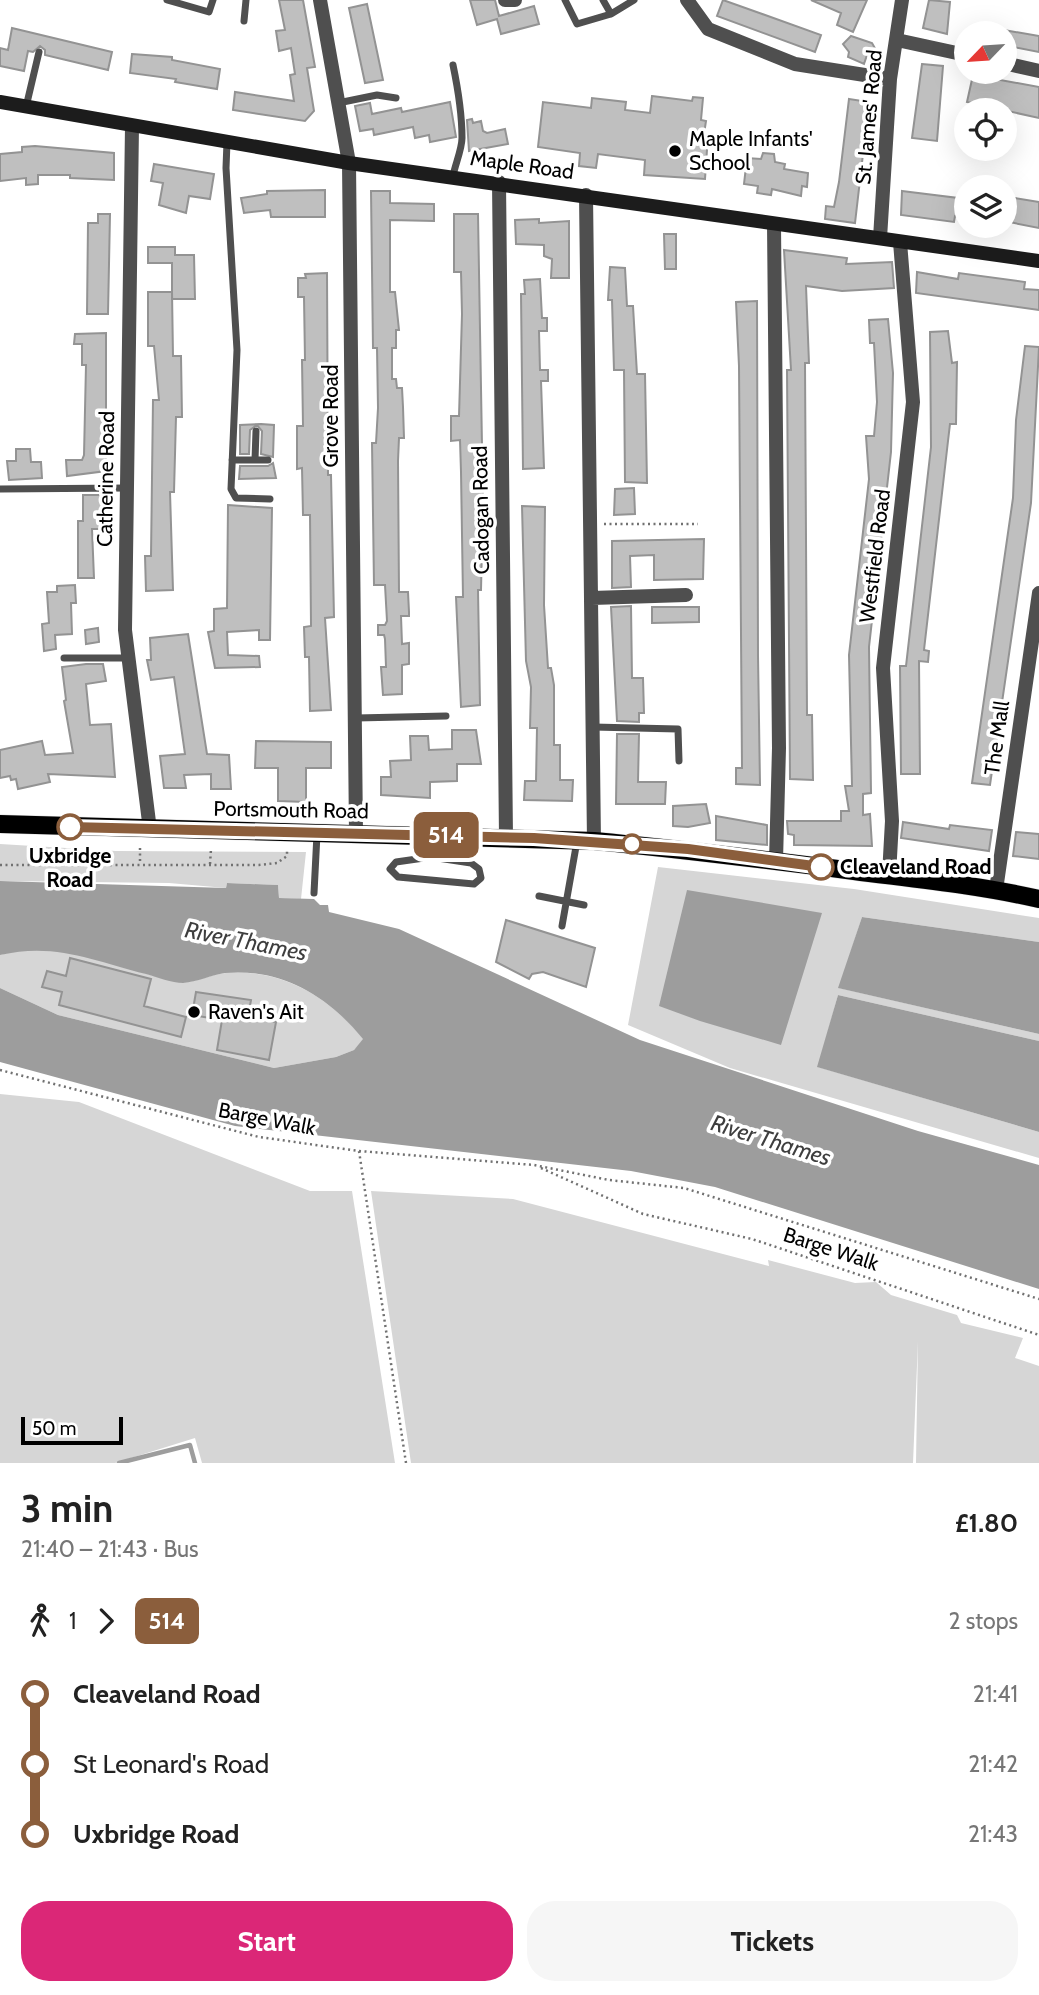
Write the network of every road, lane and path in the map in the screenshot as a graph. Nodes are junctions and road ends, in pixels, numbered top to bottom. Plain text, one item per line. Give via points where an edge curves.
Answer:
1 (167, 0) edge
2 (212, 0) edge
3 (246, 0) edge
4 (320, 0) edge
5 (505, 0) edge
6 (515, 0) edge
7 (565, 0) edge
8 (603, 0) edge
9 (634, 0) edge
10 (687, 0) edge
11 (902, 0) edge
12 (611, 14) junction
13 (244, 21) dead end
14 (897, 40) junction
15 (39, 52) dead end
16 (954, 52) edge
17 (453, 65) dead end
18 (1017, 66) edge
19 (1039, 71) edge
20 (890, 79) junction
21 (396, 97) dead end
22 (0, 102) edge
23 (338, 103) junction
24 (26, 108) junction
25 (132, 126) junction
26 (227, 142) junction
27 (349, 163) junction
28 (453, 176) junction
29 (499, 183) junction
30 (586, 195) junction
31 (774, 224) junction
32 (880, 238) junction
33 (900, 242) junction
34 (1039, 261) edge
35 (256, 431) dead end
36 (232, 460) junction
37 (255, 460) junction
38 (268, 460) dead end
39 (127, 488) junction
40 (0, 489) edge
41 (270, 499) dead end
42 (591, 524) junction
43 (698, 524) dead end
44 (1039, 593) edge
45 (686, 596) dead end
46 (592, 598) junction
47 (64, 658) dead end
48 (128, 658) junction
49 (446, 716) dead end
50 (356, 718) junction
51 (593, 727) junction
52 (679, 761) dead end
53 (0, 824) edge
54 (150, 830) junction
55 (317, 834) junction
56 (356, 834) junction
57 (432, 835) junction
58 (506, 836) junction
59 (585, 841) junction
60 (140, 848) dead end
61 (211, 849) dead end
62 (287, 849) dead end
63 (431, 857) junction
64 (776, 861) junction
65 (141, 864) junction
66 (0, 865) edge
67 (210, 865) junction
68 (889, 875) junction
69 (996, 890) junction
70 (314, 893) dead end
71 (539, 896) dead end
72 (1039, 900) edge
73 (567, 901) junction
74 (584, 905) dead end
75 (562, 926) dead end
76 (0, 1070) edge
77 (359, 1151) junction
78 (534, 1165) junction
79 (1039, 1299) edge
80 (1039, 1335) edge
81 (406, 1463) edge

1 - 2 lane via 209,12
3 - 13 lane
4 - 23 street, Grove Road
5 - 6 street
7 - 12 lane via 577,24
8 - 12 lane
9 - 12 lane
10 - 20 street via 708,29 795,64
11 - 14 street, St. James' Road
14 - 16 street
14 - 20 street, St. James' Road
15 - 24 lane
17 - 28 lane via 463,141
18 - 19 street
20 - 32 street, St. James' Road
21 - 23 lane via 377,94
22 - 24 street, Maple Road
23 - 27 street, Grove Road
24 - 25 street, Maple Road
25 - 26 street, Maple Road
25 - 39 street, Catherine Road
26 - 27 street, Maple Road
26 - 36 lane via 237,350
27 - 28 street, Maple Road
27 - 50 street, Grove Road
28 - 29 street, Maple Road
29 - 30 street, Maple Road
29 - 58 street, Cadogan Road
30 - 31 street, Maple Road
30 - 42 street
31 - 32 street, Maple Road
31 - 64 street
32 - 33 street, Maple Road
33 - 34 street, Maple Road
33 - 68 street, Westfield Road via 913,402 883,668 892,821
35 - 37 lane
36 - 37 lane
36 - 41 lane via 231,489 236,498
37 - 38 lane
39 - 40 lane
39 - 48 street, Catherine Road
42 - 43 path
42 - 46 street
44 - 69 street, The Mall
45 - 46 street
46 - 51 street
47 - 48 lane
48 - 54 street, Catherine Road
49 - 50 lane
50 - 56 street, Grove Road
51 - 52 lane via 678,729
51 - 59 street
53 - 54 main road, Portsmouth Road
54 - 55 main road, Portsmouth Road
55 - 56 main road, Portsmouth Road
55 - 70 lane
56 - 57 main road, Portsmouth Road
57 - 58 main road, Portsmouth Road
57 - 63 lane
58 - 59 main road, Portsmouth Road
59 - 64 main road, Portsmouth Road
59 - 73 lane
60 - 65 path
61 - 67 path
62 - 67 path via 287,856 276,863
63 - 63 lane via 471,863 480,869 481,878 474,884 398,877 390,869 396,862
64 - 68 main road, Portsmouth Road
65 - 66 path
65 - 67 path
68 - 69 main road, Portsmouth Road
69 - 72 main road, Portsmouth Road
71 - 73 lane
73 - 74 lane
73 - 75 lane
76 - 77 path, Barge Walk via 258,1137
77 - 78 path, Barge Walk
77 - 81 path
78 - 79 path, Barge Walk via 684,1188
78 - 80 path, Barge Walk via 643,1214 752,1239

